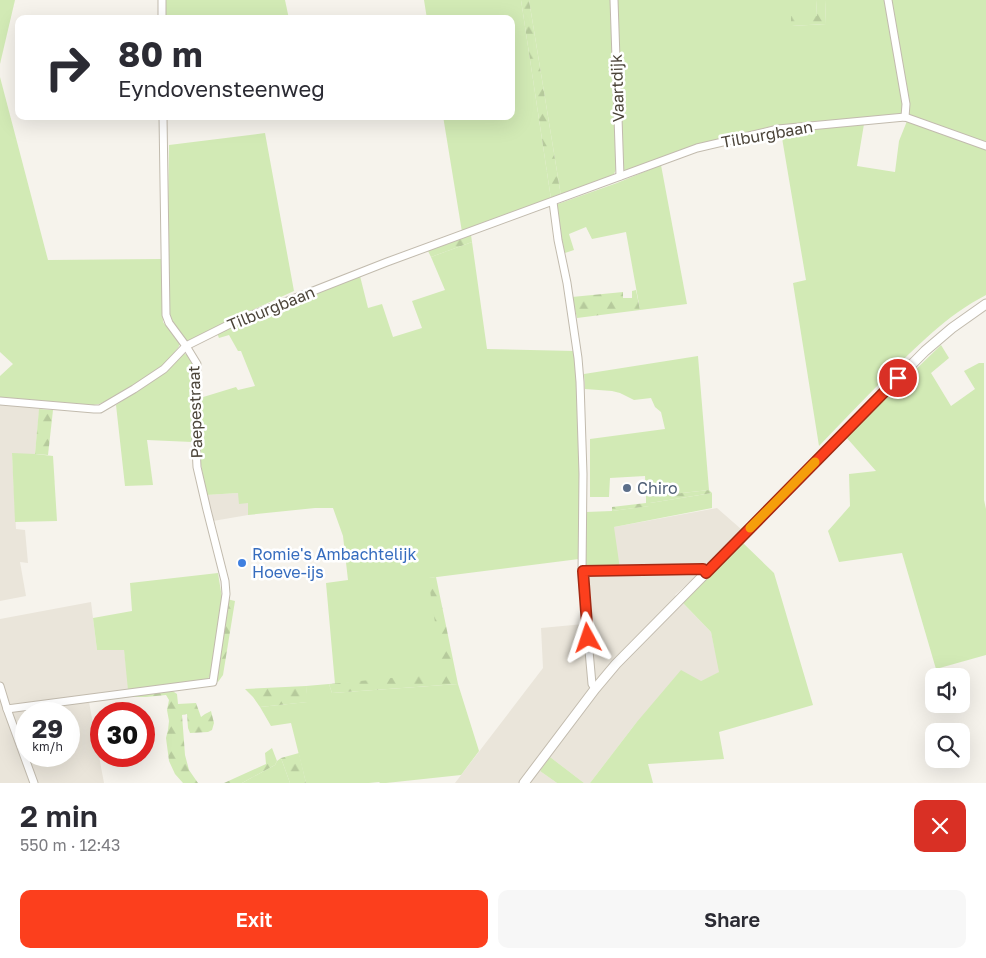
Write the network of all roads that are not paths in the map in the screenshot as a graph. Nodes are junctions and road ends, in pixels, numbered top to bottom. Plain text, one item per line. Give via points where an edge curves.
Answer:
1 (162, 0) edge
2 (614, 0) edge
3 (888, 0) edge
4 (162, 15) edge
5 (905, 117) junction
6 (163, 120) edge
7 (986, 146) edge
8 (620, 176) junction
9 (553, 202) junction
10 (986, 304) edge
11 (186, 346) junction
12 (0, 401) edge
13 (583, 571) junction
14 (706, 573) junction
15 (0, 686) edge
16 (595, 689) junction
17 (4, 705) edge
18 (34, 783) edge
19 (524, 783) edge

1 - 4 street
2 - 8 street, Vaartdijk
3 - 5 street via 906,104
5 - 7 street, Tilburgbaan
5 - 8 street, Tilburgbaan via 778,129 697,148
6 - 11 street, Paepestraat via 166,315
8 - 9 street, Tilburgbaan
9 - 11 street, Tilburgbaan via 284,301
9 - 13 street via 580,382
10 - 14 street via 925,351
11 - 12 street, Tilburgbaan via 164,369 100,409
11 - 17 street, Paepestraat via 197,370 197,467 225,581 226,594 213,682
13 - 14 street via 703,569
13 - 16 street
14 - 16 street
15 - 17 street
16 - 19 street
17 - 18 street

